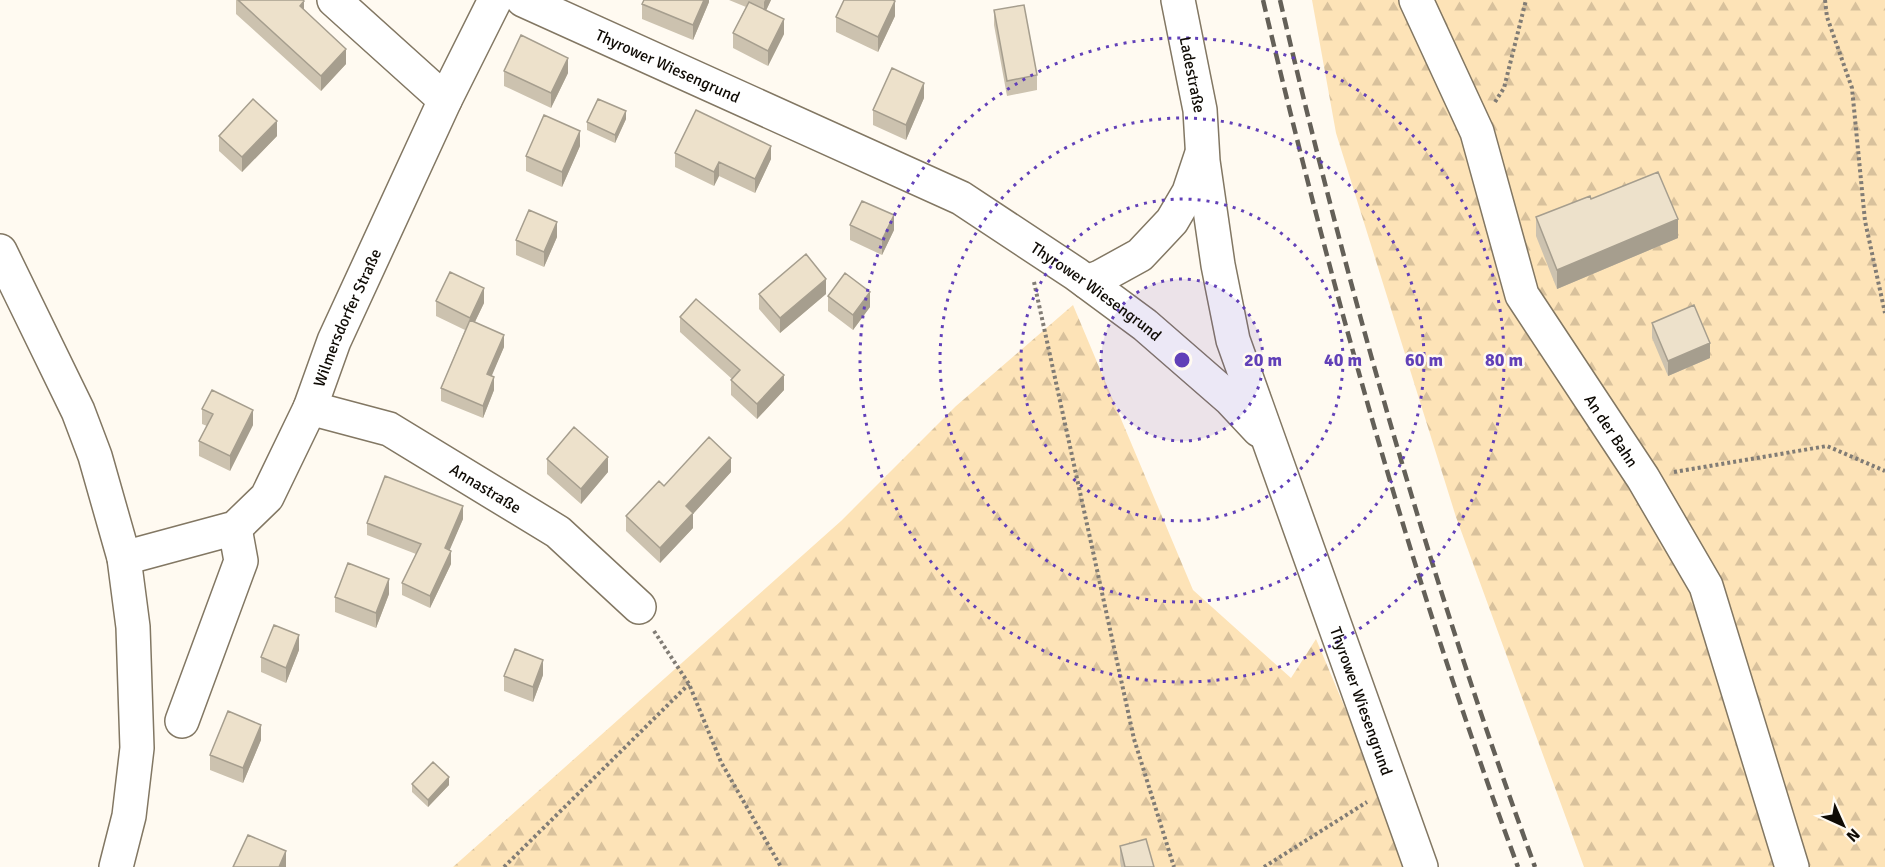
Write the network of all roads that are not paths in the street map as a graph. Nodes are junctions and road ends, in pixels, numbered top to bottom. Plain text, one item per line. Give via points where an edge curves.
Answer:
1 (334, 0) edge
2 (495, 0) edge
3 (523, 0) edge
4 (1178, 0) edge
5 (1416, 0) edge
6 (445, 100) junction
7 (1202, 152) junction
8 (0, 251) edge
9 (1082, 278) junction
10 (310, 408) junction
11 (1267, 438) junction
12 (235, 528) junction
13 (124, 558) junction
14 (639, 607) road end
15 (182, 721) dead end
16 (116, 867) edge
17 (1421, 867) edge
18 (1792, 867) edge

1 - 6 street
2 - 6 street, Wilmersdorfer Straße
3 - 9 street, Thyrower Wiesengrund via 961,198
4 - 7 street, Ladestraße via 1200,110
5 - 18 street, An der Bahn via 1477,132 1522,295 1643,478 1706,586
6 - 10 street, Wilmersdorfer Straße via 334,341
7 - 9 street via 1189,192 1172,221 1140,255 1100,277
7 - 11 street, Ladestraße via 1233,340
8 - 13 street via 78,411
9 - 11 street, Thyrower Wiesengrund via 1145,324 1230,399
10 - 12 street, Wilmersdorfer Straße via 267,497
10 - 14 street, Annastraße via 389,429 558,532
11 - 17 street, Thyrower Wiesengrund
12 - 13 street, Wilmersdorfer Straße
12 - 15 street via 241,561
13 - 16 street via 133,627 137,748 129,816

